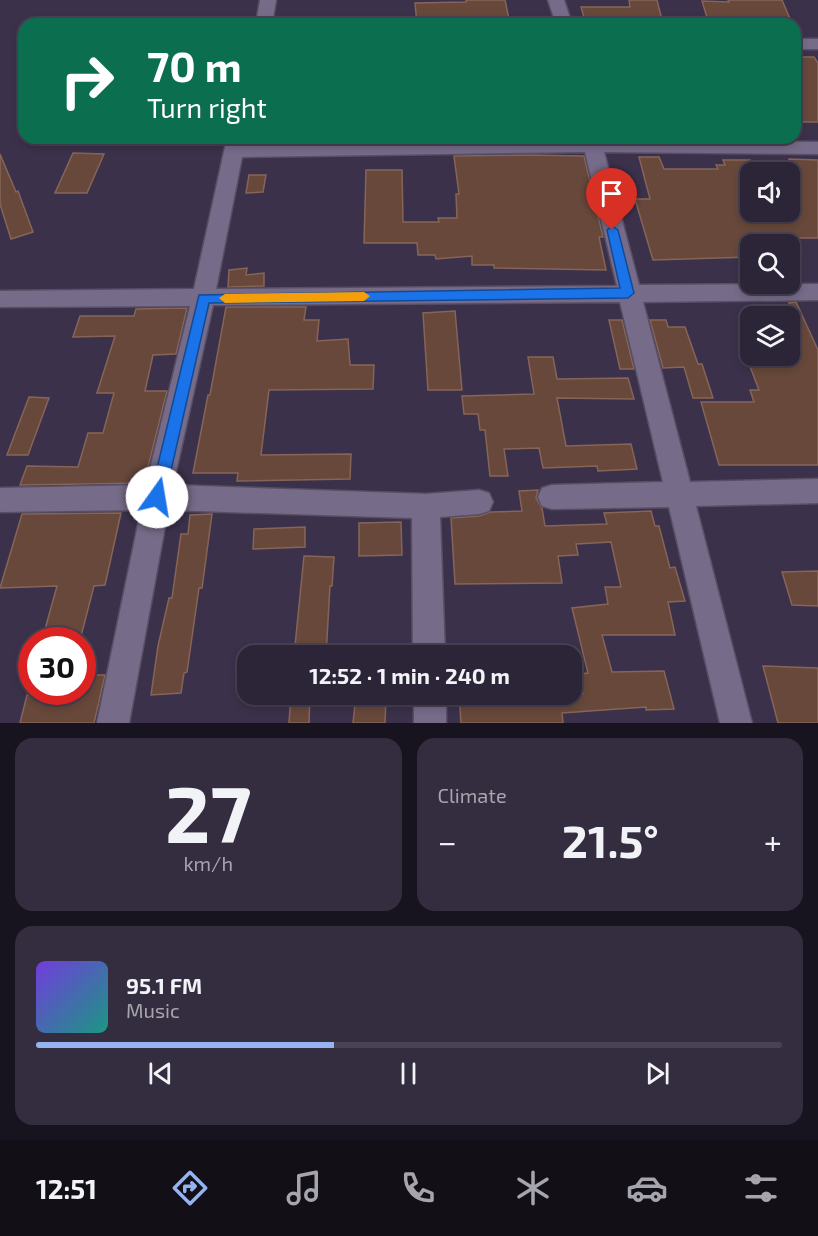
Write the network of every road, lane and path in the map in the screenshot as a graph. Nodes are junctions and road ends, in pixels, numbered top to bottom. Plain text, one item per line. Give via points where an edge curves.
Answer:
1 (268, 0) edge
2 (556, 0) edge
3 (265, 18) edge
4 (562, 18) edge
5 (801, 44) edge
6 (818, 44) edge
7 (353, 144) edge
8 (591, 144) edge
9 (667, 144) edge
10 (234, 145) edge
11 (818, 148) edge
12 (818, 292) edge
13 (628, 293) junction
14 (0, 299) edge
15 (203, 299) junction
16 (818, 491) edge
17 (679, 493) junction
18 (157, 497) junction
19 (552, 497) dead end
20 (0, 500) edge
21 (479, 502) dead end
22 (426, 506) junction
23 (429, 645) edge
24 (430, 705) edge
25 (113, 723) edge
26 (430, 723) edge
27 (736, 723) edge

1 - 3 street
2 - 4 street
5 - 6 street
7 - 10 street
8 - 13 street
9 - 11 street
10 - 15 street
12 - 13 street
13 - 15 street
13 - 17 street
14 - 15 street
15 - 18 street
16 - 17 street
17 - 19 street
17 - 27 street
18 - 20 street
18 - 22 street
18 - 25 street
21 - 22 street
22 - 23 street
24 - 26 street

